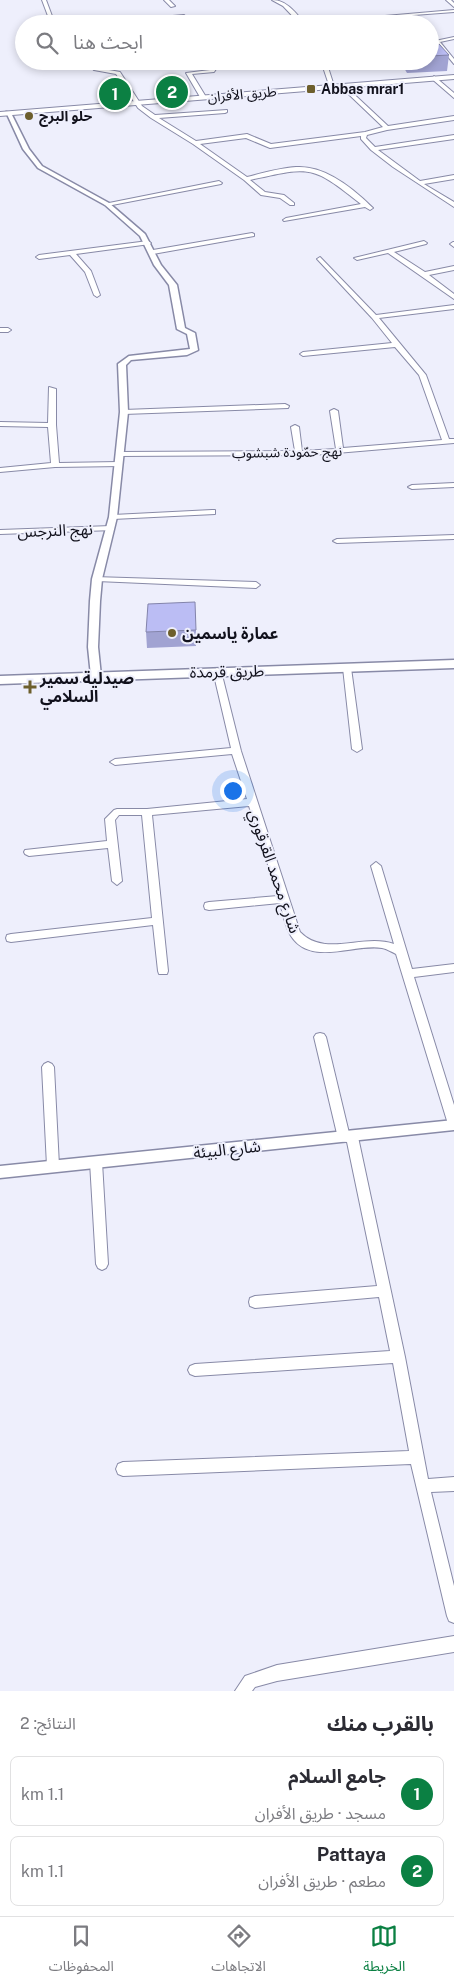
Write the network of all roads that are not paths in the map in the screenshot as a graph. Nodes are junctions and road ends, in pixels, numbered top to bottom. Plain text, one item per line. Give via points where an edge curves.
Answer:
1 (44, 0) edge
2 (166, 0) edge
3 (274, 0) edge
4 (448, 0) edge
5 (173, 6) dead end
6 (454, 6) edge
7 (454, 11) edge
8 (50, 15) edge
9 (294, 15) edge
10 (400, 15) edge
11 (454, 38) edge
12 (439, 41) edge
13 (439, 43) edge
14 (454, 62) edge
15 (102, 70) edge
16 (213, 70) edge
17 (326, 70) edge
18 (454, 77) edge
19 (434, 78) junction
20 (342, 85) junction
21 (332, 86) junction
22 (454, 96) edge
23 (203, 97) junction
24 (138, 103) junction
25 (225, 111) dead end
26 (4, 113) edge
27 (154, 117) junction
28 (454, 118) edge
29 (387, 128) junction
30 (365, 134) junction
31 (454, 137) edge
32 (195, 143) junction
33 (373, 149) junction
34 (454, 177) edge
35 (246, 179) junction
36 (219, 183) dead end
37 (418, 183) junction
38 (107, 204) junction
39 (292, 204) dead end
40 (454, 205) edge
41 (286, 220) dead end
42 (252, 235) dead end
43 (148, 243) junction
44 (424, 243) dead end
45 (389, 251) junction
46 (153, 252) junction
47 (72, 254) junction
48 (40, 257) dead end
49 (320, 258) dead end
50 (357, 258) dead end
51 (454, 268) edge
52 (422, 275) junction
53 (454, 288) edge
54 (445, 289) junction
55 (97, 295) dead end
56 (454, 297) edge
57 (454, 307) edge
58 (374, 316) junction
59 (397, 345) junction
60 (303, 354) dead end
61 (52, 389) dead end
62 (285, 406) dead end
63 (334, 411) dead end
64 (124, 412) junction
65 (0, 424) edge
66 (52, 425) junction
67 (295, 427) dead end
68 (450, 441) edge
69 (340, 451) junction
70 (299, 453) junction
71 (120, 454) junction
72 (118, 464) junction
73 (55, 466) junction
74 (0, 470) edge
75 (454, 485) edge
76 (412, 487) dead end
77 (212, 512) dead end
78 (113, 517) junction
79 (111, 528) junction
80 (0, 532) edge
81 (454, 537) edge
82 (337, 541) dead end
83 (97, 579) junction
84 (256, 585) dead end
85 (454, 664) edge
86 (347, 668) junction
87 (217, 671) junction
88 (96, 676) junction
89 (0, 680) edge
90 (357, 748) dead end
91 (236, 752) junction
92 (115, 762) dead end
93 (252, 802) junction
94 (147, 812) junction
95 (112, 844) junction
96 (29, 852) dead end
97 (376, 866) dead end
98 (117, 881) dead end
99 (283, 899) junction
100 (209, 906) dead end
101 (157, 921) junction
102 (11, 938) dead end
103 (401, 951) junction
104 (454, 968) edge
105 (163, 971) dead end
106 (407, 974) junction
107 (320, 1037) dead end
108 (48, 1067) dead end
109 (454, 1125) edge
110 (348, 1138) junction
111 (96, 1162) junction
112 (53, 1166) junction
113 (0, 1172) edge
114 (102, 1264) dead end
115 (384, 1291) junction
116 (255, 1302) dead end
117 (398, 1357) junction
118 (195, 1370) dead end
119 (417, 1457) junction
120 (123, 1469) dead end
121 (454, 1484) edge
122 (422, 1486) junction
123 (454, 1616) edge
124 (454, 1644) edge
125 (243, 1691) edge

1 - 8 street
2 - 5 street
3 - 9 street
4 - 6 street
7 - 10 street
11 - 12 street
13 - 14 street
15 - 24 street via 118,73
16 - 23 street via 190,73
17 - 21 street
18 - 19 main road, طريق الأفران
19 - 20 main road, طريق الأفران
19 - 22 street
20 - 21 main road, طريق الأفران
20 - 29 street
21 - 23 main road, طريق الأفران
23 - 24 main road, طريق الأفران
24 - 26 main road, طريق الأفران
24 - 27 street
25 - 27 street
26 - 38 street via 36,164
27 - 32 street
28 - 29 street
29 - 30 street
30 - 32 street via 270,146 246,136
30 - 33 street via 363,138
31 - 33 street
32 - 35 street
33 - 37 street
34 - 37 street
35 - 39 street via 263,194 280,195
35 - 41 street via 296,169 315,170 368,206
36 - 38 street
37 - 40 street
38 - 43 street
42 - 46 street
43 - 46 street
43 - 47 street
44 - 45 street
45 - 50 street
45 - 52 street
46 - 64 street via 158,266 173,285 181,328 191,333 194,348 183,354 127,359 121,368
47 - 48 street
47 - 55 street via 88,270
49 - 58 street
51 - 52 street
52 - 54 street
53 - 54 street
54 - 56 street
57 - 58 street
58 - 59 street
59 - 60 street
59 - 68 street via 422,375
61 - 66 street
62 - 64 street
63 - 69 street
64 - 71 street
65 - 66 street
66 - 73 street
67 - 70 street
68 - 69 street, نهج حمّودة شبشوب
69 - 70 street, نهج حمّودة شبشوب
70 - 71 street, نهج حمّودة شبشوب
71 - 72 street
72 - 73 street
72 - 78 street
73 - 74 street
75 - 76 street
77 - 78 street
78 - 79 street
79 - 80 street, نهج النرجس
79 - 83 street
81 - 82 street
83 - 84 street
83 - 88 street via 93,647
85 - 86 main road, طريق قرمدة
86 - 87 main road, طريق قرمدة
86 - 90 street
87 - 88 main road, طريق قرمدة
87 - 91 street, شارع محمد القرقوري
88 - 89 main road, طريق قرمدة
91 - 92 street
91 - 93 street, شارع محمد القرقوري
93 - 94 street
93 - 99 street, شارع محمد القرقوري
94 - 95 street via 117,812 110,819
94 - 101 street
95 - 96 street
95 - 98 street
97 - 103 street
99 - 100 street
99 - 103 street, شارع محمد القرقوري via 294,934 308,946 381,944
101 - 102 street
101 - 105 street
103 - 106 street
104 - 106 street
106 - 109 street
107 - 110 street
108 - 112 street
109 - 110 street, شارع البيئة
110 - 111 street, شارع البيئة
110 - 115 street
111 - 112 street, شارع البيئة
111 - 114 street
112 - 113 street, شارع البيئة
115 - 116 street
115 - 117 street
117 - 118 street
117 - 119 street
119 - 120 street
119 - 122 street
121 - 122 street
122 - 123 street
124 - 125 street via 276,1673 250,1681

